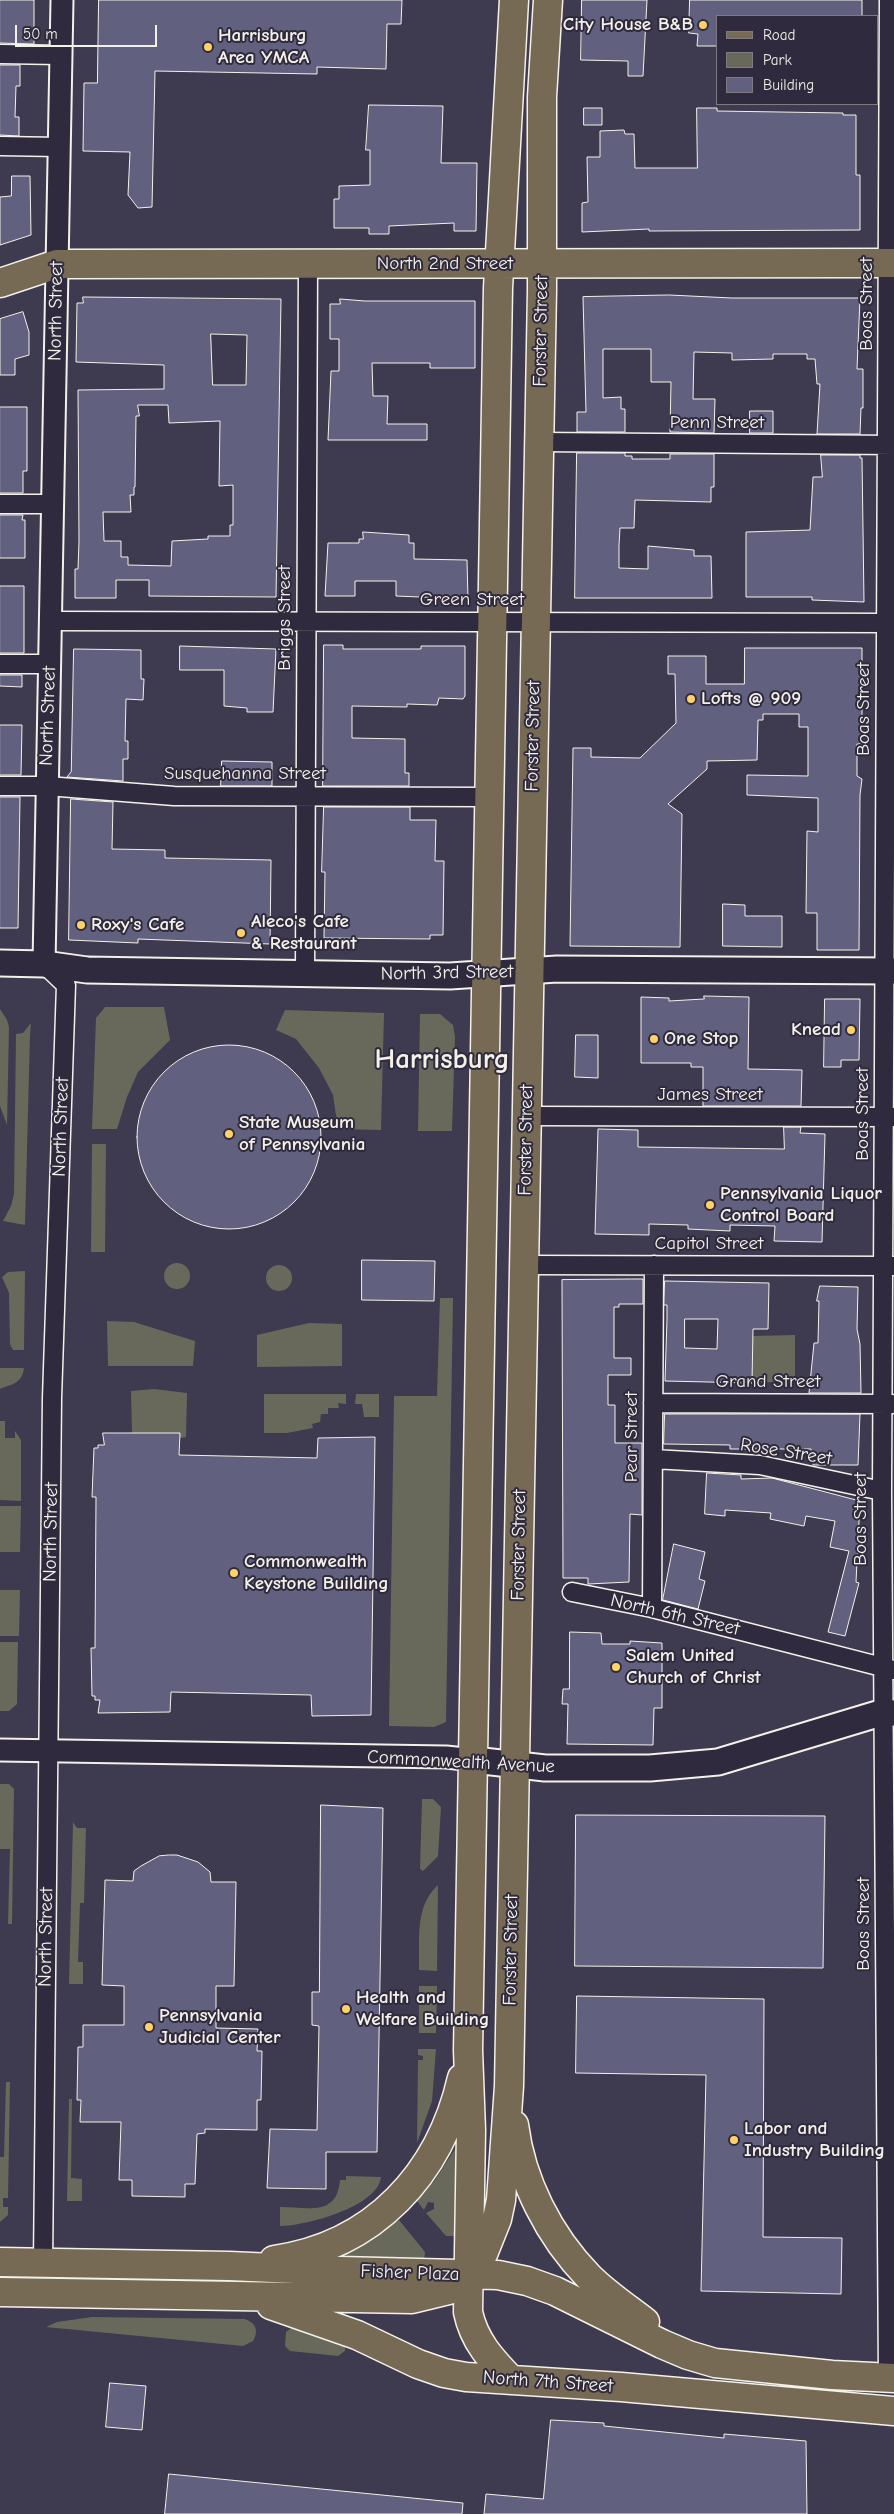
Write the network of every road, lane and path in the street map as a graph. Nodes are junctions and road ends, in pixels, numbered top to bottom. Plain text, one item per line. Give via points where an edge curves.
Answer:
1 (62, 0) edge
2 (514, 0) edge
3 (548, 0) edge
4 (889, 0) edge
5 (0, 54) edge
6 (61, 55) junction
7 (0, 146) edge
8 (59, 147) junction
9 (57, 264) junction
10 (308, 264) junction
11 (500, 264) junction
12 (542, 264) junction
13 (891, 264) edge
14 (0, 283) edge
15 (539, 442) junction
16 (891, 445) edge
17 (0, 504) edge
18 (53, 504) junction
19 (306, 621) junction
20 (51, 622) junction
21 (494, 622) junction
22 (536, 622) junction
23 (890, 623) edge
24 (0, 664) edge
25 (50, 664) junction
26 (0, 786) edge
27 (46, 786) junction
28 (306, 796) junction
29 (490, 796) junction
30 (0, 963) edge
31 (44, 964) junction
32 (529, 971) junction
33 (889, 971) edge
34 (305, 973) junction
35 (488, 974) junction
36 (526, 1116) junction
37 (889, 1117) edge
38 (524, 1265) junction
39 (654, 1265) junction
40 (889, 1266) edge
41 (653, 1403) junction
42 (888, 1404) edge
43 (653, 1460) junction
44 (882, 1491) junction
45 (572, 1592) dead end
46 (652, 1608) junction
47 (889, 1668) edge
48 (889, 1713) edge
49 (0, 1750) edge
50 (49, 1750) junction
51 (474, 1760) junction
52 (515, 1764) junction
53 (468, 2050) junction
54 (509, 2086) junction
55 (0, 2262) edge
56 (43, 2263) junction
57 (229, 2266) junction
58 (469, 2273) junction
59 (0, 2292) edge
60 (216, 2296) junction
61 (715, 2363) junction
62 (891, 2378) edge
63 (512, 2380) junction
64 (894, 2411) edge

1 - 6 street, North Street
2 - 11 main road
3 - 12 main road, Forster Street via 542,97
4 - 13 street, Boas Street
5 - 6 street
6 - 8 street, North Street
7 - 8 street
8 - 9 street, North Street
9 - 10 main road, North 2nd Street
9 - 14 main road, North 2nd Street
9 - 18 street, North Street
10 - 11 main road, North 2nd Street
10 - 19 street, Briggs Street
11 - 12 main road, North 2nd Street
11 - 21 main road
12 - 13 main road, North 2nd Street
12 - 15 main road, Forster Street
13 - 16 street, Boas Street
15 - 16 street, Penn Street
15 - 22 main road, Forster Street
16 - 23 street, Boas Street
17 - 18 street
18 - 20 street, North Street
19 - 20 street, Green Street
19 - 21 street, Green Street
19 - 28 street, Briggs Street
20 - 25 street, North Street
21 - 22 street, Green Street
21 - 29 main road
22 - 23 street, Green Street
22 - 32 main road, Forster Street
23 - 33 street, Boas Street
24 - 25 street
25 - 27 street, North Street
26 - 27 street, Susquehanna Street
27 - 28 street, Susquehanna Street via 174,796
27 - 31 street, North Street
28 - 29 street, Susquehanna Street
28 - 34 street, Briggs Street
29 - 35 main road
30 - 31 main road, North 3rd Street
31 - 34 main road, North 3rd Street via 86,970
31 - 50 street, North Street via 66,985 52,1377
32 - 33 main road, North 3rd Street
32 - 35 main road, North 3rd Street
32 - 36 main road, Forster Street
33 - 37 street, Boas Street
34 - 35 main road, North 3rd Street
35 - 51 main road
36 - 37 street, James Street
36 - 38 main road, Forster Street
37 - 40 street, Boas Street
38 - 39 street, Capitol Street
38 - 52 main road, Forster Street
39 - 40 street, Capitol Street
39 - 41 street, Pear Street
40 - 42 street, Boas Street
41 - 42 street, Grand Street
41 - 43 street, Pear Street
42 - 44 street, Boas Street
43 - 44 street, Rose Street via 760,1466
43 - 46 street, Pear Street
44 - 47 street, Boas Street
45 - 46 street, North 6th Street
46 - 47 street, North 6th Street
47 - 48 street, Boas Street
48 - 52 main road, Commonwealth Avenue via 718,1762 650,1768 546,1768
48 - 62 street, Boas Street
49 - 50 street, Commonwealth Avenue
50 - 51 street, Commonwealth Avenue
50 - 56 street, North Street
51 - 52 main road, Commonwealth Avenue
51 - 53 main road
52 - 54 main road, Forster Street
53 - 57 main road via 458,2098 438,2144 407,2192 386,2211 337,2241 281,2259
53 - 58 main road via 471,2130
54 - 58 main road, Forster Street via 497,2219 483,2254
54 - 61 main road via 516,2142 525,2172 549,2225 568,2252 590,2278 660,2334
55 - 56 main road, Fisher Plaza
56 - 57 main road, Fisher Plaza
57 - 58 main road, Fisher Plaza
58 - 60 main road, Fisher Plaza via 449,2290 412,2299
58 - 61 main road via 527,2281 555,2291 662,2344
58 - 63 main road via 468,2312 472,2330 493,2362
59 - 60 main road, Fisher Plaza
60 - 63 main road, North 7th Street via 276,2306 444,2374
61 - 62 main road
63 - 64 main road, North 7th Street

